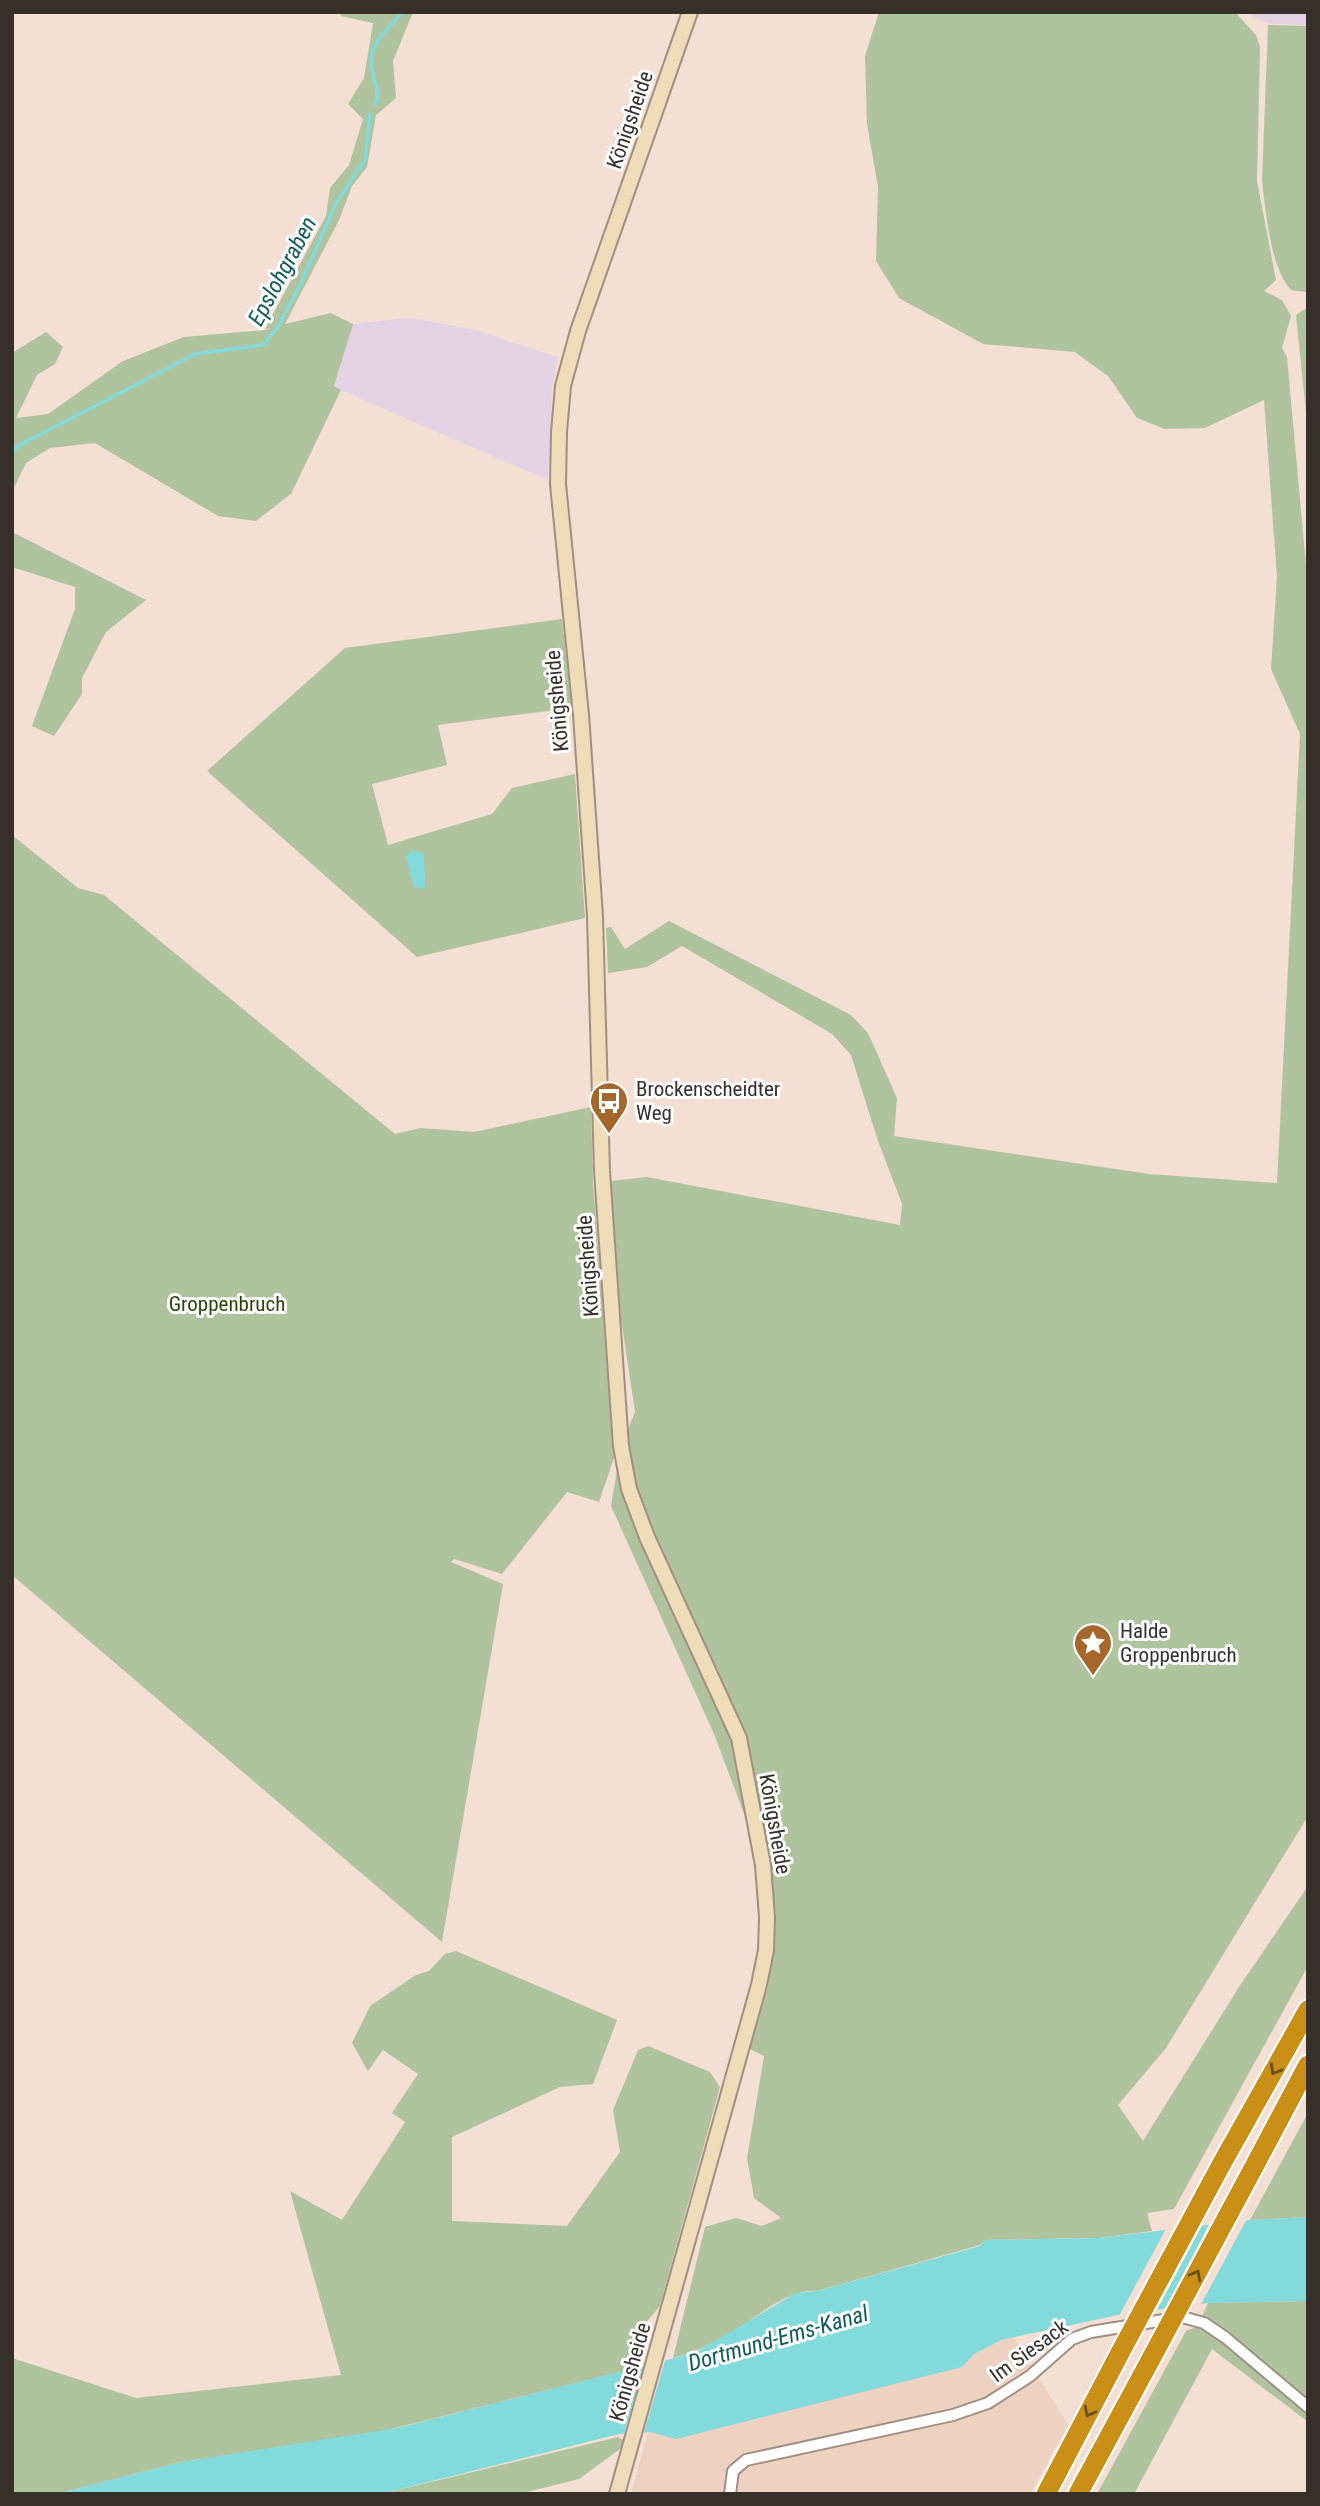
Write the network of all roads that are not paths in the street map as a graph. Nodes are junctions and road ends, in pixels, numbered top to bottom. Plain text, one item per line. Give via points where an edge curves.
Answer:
1 (690, 12) edge
2 (1308, 2010) edge
3 (1308, 2065) edge
4 (1308, 2407) edge
5 (617, 2494) edge
6 (730, 2494) edge
7 (1046, 2494) edge
8 (1078, 2494) edge

1 - 5 main road, Königsheide via 578,331 564,386 558,484 595,916 602,1171 621,1446 629,1489 647,1537 739,1738 763,1865 767,1917 759,1986
2 -> 7 highway, bridge
8 -> 3 highway, bridge
4 - 6 street, Im Siesack via 1226,2338 1204,2323 1182,2317 1072,2339 1030,2376 988,2403 953,2415 746,2460 733,2471

